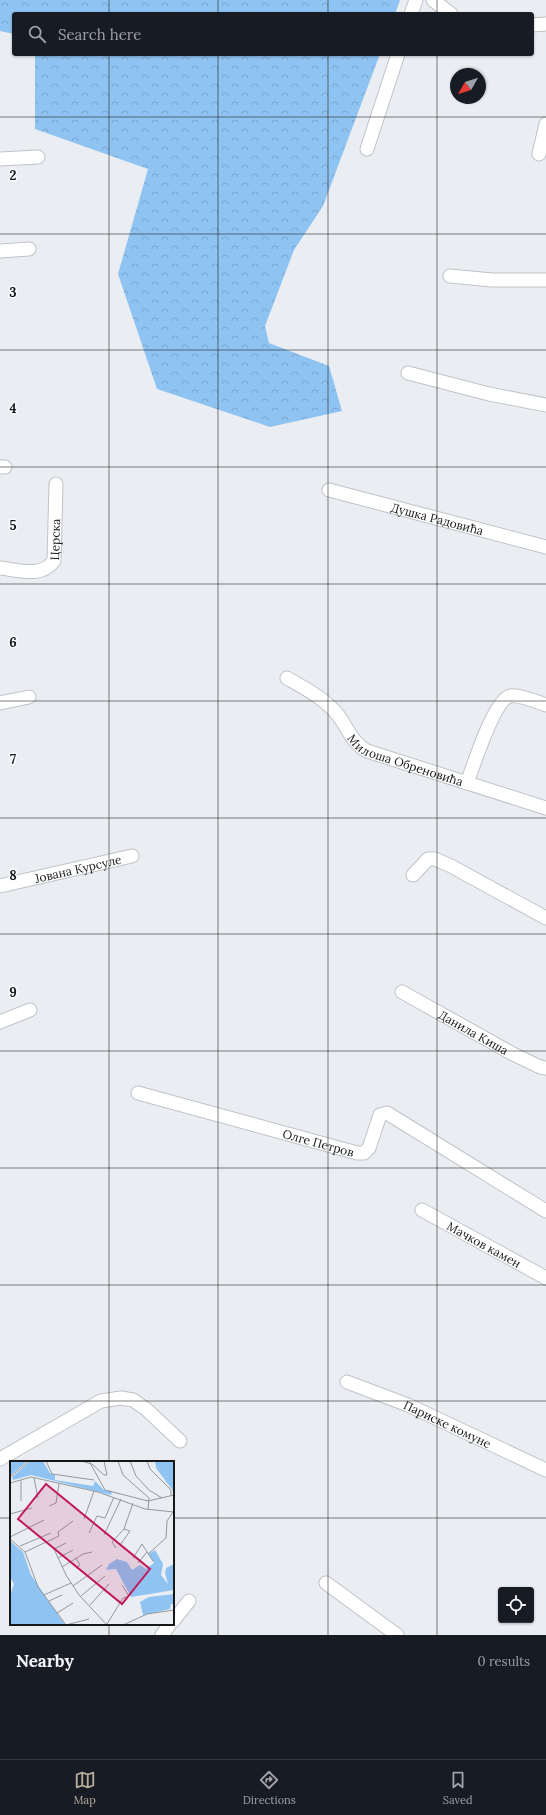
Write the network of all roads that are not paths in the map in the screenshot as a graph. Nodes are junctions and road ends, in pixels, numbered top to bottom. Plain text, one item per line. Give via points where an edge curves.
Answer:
1 (416, 0) edge
2 (433, 0) edge
3 (412, 12) edge
4 (448, 12) edge
5 (546, 24) edge
6 (534, 25) edge
7 (397, 56) edge
8 (546, 124) edge
9 (367, 149) dead end
10 (539, 154) dead end
11 (38, 157) dead end
12 (0, 159) edge
13 (29, 249) dead end
14 (0, 251) edge
15 (450, 276) dead end
16 (546, 280) edge
17 (408, 373) dead end
18 (546, 404) edge
19 (56, 484) dead end
20 (329, 490) dead end
21 (546, 547) edge
22 (0, 568) edge
23 (287, 678) dead end
24 (29, 697) dead end
25 (0, 703) edge
26 (546, 704) edge
27 (467, 783) junction
28 (546, 808) edge
29 (132, 856) dead end
30 (413, 875) dead end
31 (0, 886) edge
32 (546, 918) edge
33 (402, 992) dead end
34 (30, 1010) dead end
35 (0, 1022) edge
36 (546, 1068) edge
37 (138, 1092) dead end
38 (422, 1210) dead end
39 (546, 1211) edge
40 (546, 1278) edge
41 (347, 1382) dead end
42 (180, 1441) dead end
43 (0, 1459) edge
44 (546, 1470) edge
45 (326, 1583) dead end
46 (189, 1600) dead end
47 (174, 1620) edge
48 (169, 1625) edge
49 (162, 1635) edge
50 (397, 1635) edge

1 - 3 street
2 - 4 street
5 - 6 street
7 - 9 street
8 - 10 street
11 - 12 street
13 - 14 street
15 - 16 street via 492,280
17 - 18 street via 489,394
19 - 22 street, Церска via 54,562 41,572
20 - 21 street, Душка Радовића
23 - 27 street, Милоша Обреновића via 320,697 337,714 362,749
24 - 25 street
26 - 27 street via 512,696 500,702
27 - 28 street, Милоша Обреновића
29 - 31 street, Јована Курсуле
30 - 32 street via 428,859 435,859
33 - 36 street, Данила Киша via 513,1054
34 - 35 street
37 - 39 street, Олге Петров via 357,1153 364,1153 369,1148 380,1115 387,1113
38 - 40 street, Мачков камен
41 - 44 street, Париске комуне via 408,1405
42 - 43 street via 146,1409 133,1400 121,1398 101,1401
45 - 50 street
46 - 47 street
48 - 49 street

